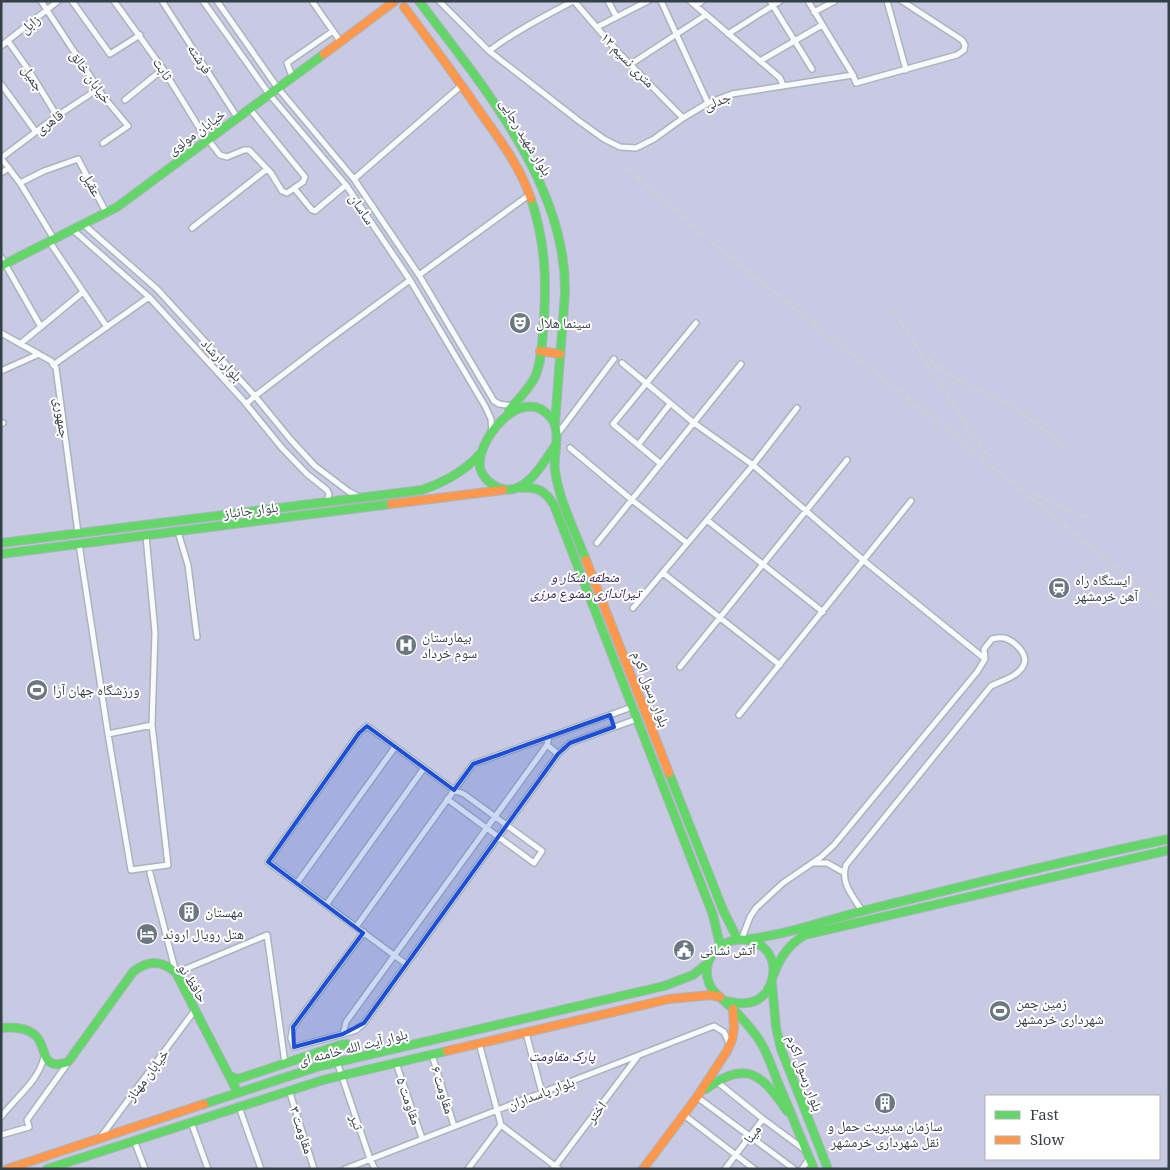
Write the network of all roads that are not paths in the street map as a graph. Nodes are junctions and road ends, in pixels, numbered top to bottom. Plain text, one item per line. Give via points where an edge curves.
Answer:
1 (41, 1) edge
2 (58, 1) edge
3 (72, 1) edge
4 (114, 1) edge
5 (162, 1) edge
6 (204, 1) edge
7 (217, 1) edge
8 (312, 1) edge
9 (395, 1) edge
10 (417, 1) edge
11 (439, 1) edge
12 (574, 1) edge
13 (608, 1) edge
14 (661, 1) edge
15 (690, 1) edge
16 (702, 1) edge
17 (780, 1) edge
18 (808, 1) edge
19 (835, 1) edge
20 (887, 1) edge
21 (902, 1) edge
22 (646, 2) edge
23 (771, 4) edge
24 (696, 6) junction
25 (404, 7) junction
26 (47, 10) junction
27 (814, 12) junction
28 (706, 15) junction
29 (616, 16) junction
30 (822, 25) junction
31 (596, 27) junction
32 (333, 30) junction
33 (676, 33) junction
34 (728, 34) junction
35 (140, 35) junction
36 (8, 41) junction
37 (340, 41) junction
38 (794, 41) junction
39 (1, 46) edge
40 (489, 51) junction
41 (760, 62) junction
42 (631, 64) junction
43 (164, 69) junction
44 (812, 69) dead end
45 (906, 70) junction
46 (853, 75) junction
47 (292, 76) junction
48 (1, 84) edge
49 (783, 85) junction
50 (462, 86) junction
51 (277, 87) junction
52 (98, 89) junction
53 (269, 94) junction
54 (125, 100) dead end
55 (708, 102) junction
56 (249, 108) junction
57 (57, 116) junction
58 (238, 117) junction
59 (683, 118) junction
60 (36, 132) junction
61 (208, 138) junction
62 (103, 143) dead end
63 (1, 158) edge
64 (9, 168) junction
65 (267, 169) junction
66 (1, 173) edge
67 (354, 179) junction
68 (20, 183) junction
69 (346, 185) junction
70 (294, 188) junction
71 (529, 195) junction
72 (106, 212) junction
73 (83, 224) junction
74 (192, 228) dead end
75 (72, 230) junction
76 (51, 240) junction
77 (3, 262) edge
78 (419, 275) junction
79 (410, 280) junction
80 (83, 292) junction
81 (149, 297) junction
82 (696, 323) dead end
83 (41, 327) junction
84 (106, 327) junction
85 (1, 333) edge
86 (20, 344) junction
87 (540, 351) junction
88 (39, 354) junction
89 (560, 354) junction
90 (614, 359) dead end
91 (622, 363) dead end
92 (53, 364) junction
93 (741, 364) dead end
94 (1, 371) edge
95 (646, 384) junction
96 (255, 396) junction
97 (246, 404) junction
98 (670, 404) junction
99 (513, 406) junction
100 (797, 408) dead end
101 (504, 416) junction
102 (694, 423) junction
103 (555, 425) junction
104 (492, 434) junction
105 (556, 437) junction
106 (638, 445) junction
107 (554, 447) junction
108 (570, 448) dead end
109 (481, 452) junction
110 (847, 460) dead end
111 (661, 464) junction
112 (753, 465) junction
113 (518, 488) junction
114 (505, 490) junction
115 (360, 498) junction
116 (632, 500) junction
117 (911, 500) dead end
118 (327, 502) junction
119 (806, 512) junction
120 (707, 520) junction
121 (178, 532) junction
122 (78, 533) junction
123 (146, 536) junction
124 (1, 543) edge
125 (597, 543) dead end
126 (687, 543) junction
127 (79, 544) junction
128 (1, 554) edge
129 (863, 560) junction
130 (763, 564) junction
131 (663, 573) junction
132 (633, 608) dead end
133 (823, 612) junction
134 (720, 618) junction
135 (196, 637) dead end
136 (985, 659) junction
137 (780, 665) junction
138 (680, 667) dead end
139 (637, 689) junction
140 (627, 693) junction
141 (632, 707) junction
142 (610, 715) junction
143 (739, 715) dead end
144 (637, 719) junction
145 (152, 725) junction
146 (614, 727) junction
147 (108, 734) junction
148 (549, 736) junction
149 (547, 745) junction
150 (395, 747) junction
151 (558, 754) junction
152 (424, 768) junction
153 (454, 790) junction
154 (447, 799) junction
155 (495, 817) junction
156 (505, 825) junction
157 (487, 829) junction
158 (497, 836) junction
159 (1169, 839) edge
160 (1169, 850) edge
161 (812, 863) junction
162 (844, 872) junction
163 (150, 873) dead end
164 (297, 883) junction
165 (439, 895) junction
166 (450, 903) junction
167 (326, 904) junction
168 (862, 911) junction
169 (356, 927) junction
170 (364, 932) junction
171 (743, 938) junction
172 (720, 945) junction
173 (395, 956) junction
174 (708, 963) junction
175 (406, 964) junction
176 (176, 973) junction
177 (774, 974) junction
178 (772, 983) junction
179 (722, 999) junction
180 (733, 1009) junction
181 (195, 1010) junction
182 (1, 1028) edge
183 (526, 1033) junction
184 (343, 1034) junction
185 (479, 1043) junction
186 (730, 1045) junction
187 (432, 1055) junction
188 (638, 1055) junction
189 (44, 1057) junction
190 (356, 1057) junction
191 (68, 1062) junction
192 (337, 1062) junction
193 (285, 1063) junction
194 (396, 1063) junction
195 (340, 1075) junction
196 (230, 1076) junction
197 (716, 1080) junction
198 (289, 1090) junction
199 (238, 1093) junction
200 (542, 1093) junction
201 (697, 1097) junction
202 (15, 1102) junction
203 (239, 1107) junction
204 (497, 1109) junction
205 (1, 1110) edge
206 (684, 1115) junction
207 (1, 1117) edge
208 (763, 1119) junction
209 (191, 1122) junction
210 (796, 1124) junction
211 (501, 1125) junction
212 (454, 1126) junction
213 (1, 1135) edge
214 (749, 1137) junction
215 (422, 1138) junction
216 (99, 1139) junction
217 (134, 1140) junction
218 (736, 1155) junction
219 (808, 1155) junction
220 (370, 1159) junction
221 (556, 1168) edge
222 (8, 1169) edge
223 (46, 1169) edge
224 (145, 1169) edge
225 (208, 1169) edge
226 (261, 1169) edge
227 (315, 1169) edge
228 (345, 1169) edge
229 (375, 1169) edge
230 (468, 1169) edge
231 (643, 1169) edge
232 (725, 1169) edge
233 (754, 1169) edge
234 (794, 1169) edge
235 (802, 1169) edge
236 (814, 1169) edge
237 (828, 1169) edge

1 - 26 street, خیابان خالق
2 - 26 street, زابل
3 - 35 street via 110,54
4 - 35 street, ثابت
5 - 58 street, فرشته
6 - 53 street, ساسان
7 - 51 street, ساسان
8 - 32 street
9 - 25 main road, بلوار شهید رجایی
9 - 37 main road, خیابان مولوی
10 - 25 main road via 410,7
10 - 89 main road, بلوار شهید رجایی via 491,101 536,174 554,221 565,274
11 - 40 street, جدلی
12 - 31 street, ۱۲ متری نسیم
12 - 40 street
13 - 29 street
14 - 33 street
15 - 24 street
16 - 24 street
17 - 23 street
18 - 27 street
19 - 27 street
20 - 45 street
21 - 45 street, جدلی via 965,45 957,56
22 - 29 street
23 - 34 street
23 - 38 street
24 - 28 street
25 - 50 main road, بلوار شهید رجایی
26 - 36 street, زابل
26 - 52 street, خیابان خالق
27 - 30 street
28 - 33 street
28 - 34 street
29 - 31 street
30 - 38 street
30 - 46 street
31 - 42 street, ۱۲ متری نسیم
32 - 37 street
32 - 47 street via 287,63
33 - 42 street
33 - 55 street
34 - 41 street
35 - 43 street, ثابت
36 - 39 street, زابل
36 - 57 street, جمیل
37 - 47 main road, خیابان مولوی
38 - 41 street
38 - 44 street
40 - 59 street, جدلی via 578,121 620,147 636,148
41 - 49 street via 780,78
42 - 59 street, ۱۲ متری نسیم
43 - 54 street
43 - 61 street, ثابت
45 - 46 street, جدلی via 856,83
46 - 49 street, جدلی
47 - 51 main road, خیابان مولوی
48 - 60 street
49 - 55 street, جدلی
50 - 67 street
50 - 71 main road, بلوار شهید رجایی via 509,154
51 - 53 main road, خیابان مولوی
51 - 67 street, ساسان
52 - 57 street, قاهری
52 - 62 street, خیابان خالق via 128,126
53 - 56 main road, خیابان مولوی
53 - 69 street, ساسان
55 - 59 street, جدلی
56 - 58 main road, خیابان مولوی
56 - 70 street via 304,177 303,182
57 - 60 street, قاهری
58 - 61 main road, خیابان مولوی
60 - 63 street, قاهری
61 - 65 street, ثابت via 220,155 224,157 246,149
61 - 72 main road, خیابان مولوی
63 - 64 street
64 - 66 street
64 - 68 street
65 - 70 street via 282,191 287,193
65 - 74 street
67 - 78 street, ساسان
68 - 72 street, عقیل via 78,158
68 - 76 street
69 - 70 street via 315,211
69 - 79 street, ساسان
71 - 78 street
71 - 87 main road, بلوار شهید رجایی via 547,272 547,302
72 - 73 main road, خیابان مولوی
73 - 75 main road, خیابان مولوی
73 - 96 street, بلوار ارشاد via 157,289
75 - 76 main road, خیابان مولوی
75 - 81 street, بلوار ارشاد
76 - 77 main road, خیابان مولوی
76 - 80 street
77 - 83 street
78 - 99 street, ساسان via 494,401
79 - 96 street
79 - 104 street, ساسان via 485,406 491,419
80 - 83 street
80 - 84 street
81 - 84 street
81 - 97 street, بلوار ارشاد
82 - 95 street
83 - 86 street
84 - 92 street
85 - 86 street
86 - 88 street
87 - 89 main road
87 - 99 main road, بلوار شهید رجایی via 534,378
88 - 92 street
88 - 94 street
89 - 103 main road, بلوار شهید رجایی
90 - 105 street
91 - 95 street
92 - 122 street, جمهوری
93 - 102 street
95 - 98 street
95 - 106 street via 613,424
96 - 97 street
96 - 115 street, بلوار ارشاد via 315,466
97 - 118 street, بلوار ارشاد via 282,448 327,490
98 - 102 street
98 - 106 street
99 - 101 main road, بلوار شهید رجایی
100 - 112 street
101 - 103 main road via 528,405 544,411
101 - 104 main road
102 - 111 street
102 - 112 street
103 - 105 main road
104 - 109 main road
105 - 107 main road
106 - 111 street
107 - 113 main road via 526,484
107 - 139 main road, بلوار رسول اکرم via 557,485
108 - 116 street
109 - 114 main road via 479,460 483,475 496,487
109 - 115 main road, بلوار جانباز via 465,470 445,483 422,490
110 - 119 street
111 - 116 street
112 - 119 street
112 - 120 street
113 - 114 main road
113 - 140 main road, بلوار رسول اکرم via 530,486 540,489 554,504
114 - 121 main road, بلوار جانباز
115 - 118 main road, بلوار جانباز
116 - 125 street
116 - 126 street
117 - 129 street
118 - 122 main road, بلوار جانباز
119 - 129 street
119 - 130 street
120 - 126 street
120 - 130 street
121 - 123 main road, بلوار جانباز
121 - 135 street via 188,565
122 - 124 main road, بلوار جانباز
122 - 127 main road
123 - 127 main road, بلوار جانباز
123 - 145 street via 155,632
126 - 131 street
127 - 128 main road, بلوار جانباز
127 - 147 street
129 - 133 street
129 - 136 street
130 - 133 street
130 - 134 street
131 - 132 street
131 - 134 street
133 - 137 street
134 - 137 street
134 - 138 street
136 - 161 street via 834,845
136 - 162 street via 984,648 992,639 1000,637 1007,638 1022,650 1025,657 1024,665 1016,674 991,686 853,856
137 - 143 street
139 - 140 main road
139 - 171 main road, بلوار رسول اکرم via 724,910
140 - 141 main road, بلوار رسول اکرم
141 - 142 street
141 - 144 main road, بلوار رسول اکرم
142 - 146 street
142 - 148 street
144 - 146 street
144 - 172 main road, بلوار رسول اکرم via 713,915
145 - 147 street
145 - 147 street via 168,865 131,870
146 - 151 street via 570,742
148 - 149 street
148 - 153 street via 473,764
149 - 151 street
149 - 155 street
150 - 152 street
150 - 164 street
150 - 164 street via 367,726 359,733 268,862
151 - 156 street
152 - 153 street
152 - 167 street
153 - 154 street
153 - 155 street
154 - 157 street
154 - 169 street
155 - 156 street
155 - 157 street
156 - 158 street
156 - 158 street via 542,851 534,863
157 - 158 street
157 - 165 street
158 - 166 street
159 - 168 main road
160 - 177 main road via 804,935 783,954
161 - 162 street via 827,863
161 - 171 street via 783,883 756,908
162 - 168 street via 846,886
163 - 176 street
164 - 167 street
165 - 166 street
165 - 173 street
166 - 175 street
167 - 169 street
168 - 171 main road via 767,937
169 - 170 street
170 - 173 street
170 - 184 street via 293,1027 291,1038 294,1047
171 - 172 main road
171 - 177 main road via 758,942 770,956
172 - 174 main road
173 - 175 street
173 - 184 street via 346,1022
174 - 179 main road via 710,985
174 - 190 main road, بلوار آیت الله خامنه ای via 686,979 664,986
175 - 184 street via 364,1023
176 - 181 main road, حافظ نو
176 - 191 main road, حافظ نو via 155,962 138,967
176 - 193 street via 267,935
177 - 178 main road
178 - 179 main road via 760,998 752,1002 733,1004
178 - 237 main road, بلوار رسول اکرم via 781,1049
179 - 180 main road, بلوار رسول اکرم
179 - 183 main road, بلوار آیت الله خامنه ای via 701,996 669,999
180 - 186 main road
180 - 210 main road, بلوار رسول اکرم via 760,1041
181 - 196 main road, حافظ نو
181 - 216 street, خیابان مهناز
182 - 189 main road via 30,1031 42,1042
183 - 185 main road, بلوار آیت الله خامنه ای
183 - 200 street
185 - 187 main road, بلوار آیت الله خامنه ای
185 - 204 street
186 - 188 street, بلوار پاسداران via 724,1032 714,1026
186 - 201 main road
187 - 194 main road, بلوار آیت الله خامنه ای
187 - 212 street, مقاومت ۶
188 - 200 street, بلوار پاسداران
188 - 221 street, اختر
189 - 191 main road via 55,1064
189 - 202 street via 36,1076
190 - 192 main road, بلوار آیت الله خامنه ای
190 - 193 main road via 347,1044
191 - 213 street via 27,1120 29,1127
192 - 195 street, تیر
192 - 199 main road, بلوار آیت الله خامنه ای
193 - 196 main road via 238,1079
194 - 195 main road, بلوار آیت الله خامنه ای
194 - 215 street, مقاومت ۵
195 - 198 main road, بلوار آیت الله خامنه ای
195 - 220 street, تیر
196 - 199 main road, حافظ نو
197 - 201 main road
197 - 208 street
197 - 210 main road via 730,1074 750,1073 775,1092
198 - 203 main road, بلوار آیت الله خامنه ای
198 - 227 street, مقاومت ۳
199 - 216 main road, بلوار آیت الله خامنه ای
200 - 204 street, بلوار پاسداران
201 - 206 main road
201 - 214 street
202 - 205 street
202 - 207 street
203 - 209 main road, بلوار آیت الله خامنه ای
203 - 226 street
204 - 211 street
204 - 212 street, بلوار پاسداران
206 - 218 street
206 - 231 main road
208 - 214 street, مینا
208 - 219 street, مینا
209 - 217 main road, بلوار آیت الله خامنه ای
209 - 225 street
210 - 219 main road, بلوار رسول اکرم
211 - 221 street
211 - 230 street
212 - 215 street, بلوار پاسداران
214 - 218 street, مینا
214 - 234 street
215 - 220 street, بلوار پاسداران
216 - 222 main road, بلوار آیت الله خامنه ای
217 - 223 main road, بلوار آیت الله خامنه ای
217 - 224 street
218 - 232 street, مینا
218 - 233 street
219 - 235 street
219 - 236 main road, بلوار رسول اکرم
220 - 228 street, بلوار پاسداران
220 - 229 street, تیر

